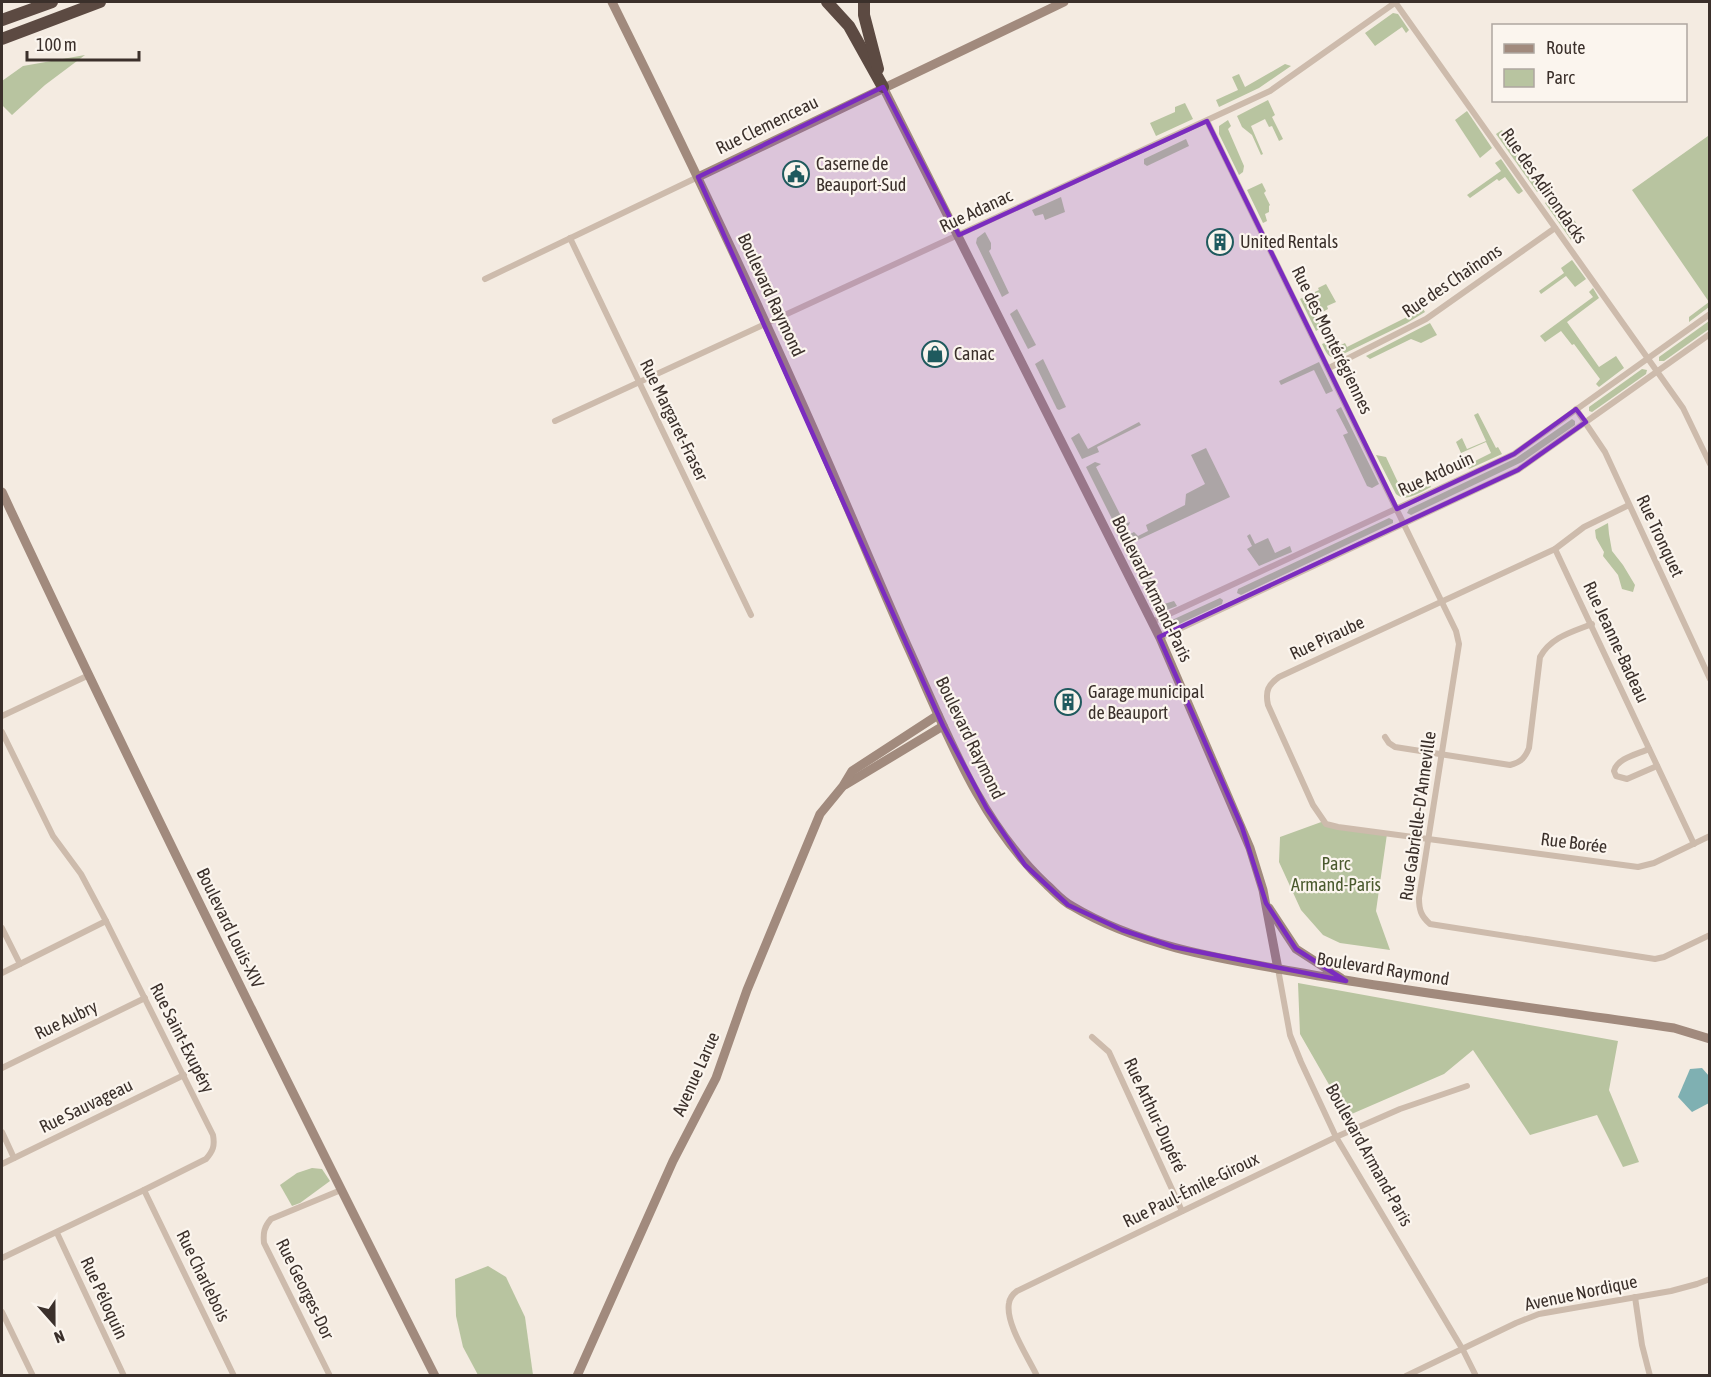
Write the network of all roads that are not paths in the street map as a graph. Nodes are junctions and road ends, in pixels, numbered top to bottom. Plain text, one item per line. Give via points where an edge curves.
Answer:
1 (52, 2) edge
2 (100, 2) edge
3 (612, 2) edge
4 (827, 2) edge
5 (864, 2) edge
6 (1064, 2) edge
7 (1396, 2) edge
8 (2, 20) edge
9 (2, 39) edge
10 (883, 87) junction
11 (1207, 121) junction
12 (698, 177) junction
13 (1555, 228) junction
14 (959, 235) junction
15 (570, 238) junction
16 (485, 279) dead end
17 (1710, 315) edge
18 (766, 324) junction
19 (1710, 334) edge
20 (1648, 358) junction
21 (1329, 368) junction
22 (1658, 371) junction
23 (640, 382) junction
24 (1576, 409) junction
25 (555, 421) dead end
26 (1586, 422) junction
27 (1710, 464) edge
28 (2, 492) edge
29 (1629, 505) junction
30 (1397, 508) junction
31 (1404, 523) junction
32 (1555, 549) junction
33 (1443, 601) junction
34 (752, 615) dead end
35 (1152, 622) junction
36 (1592, 624) junction
37 (1160, 638) junction
38 (87, 676) junction
39 (1710, 678) edge
40 (2, 716) edge
41 (938, 716) junction
42 (943, 726) junction
43 (2, 732) edge
44 (1385, 737) dead end
45 (1649, 749) junction
46 (1442, 754) junction
47 (1657, 766) junction
48 (843, 786) junction
49 (1710, 836) edge
50 (1428, 839) junction
51 (1694, 844) junction
52 (1266, 903) junction
53 (106, 921) junction
54 (2, 928) edge
55 (1710, 935) edge
56 (20, 964) junction
57 (1278, 969) junction
58 (2, 973) edge
59 (1346, 981) junction
60 (145, 998) junction
61 (1092, 1037) dead end
62 (1710, 1039) edge
63 (2, 1068) edge
64 (184, 1075) junction
65 (1467, 1086) dead end
66 (2, 1132) edge
67 (1335, 1137) junction
68 (14, 1158) junction
69 (2, 1164) edge
70 (144, 1190) junction
71 (341, 1191) junction
72 (1182, 1211) junction
73 (57, 1233) junction
74 (2, 1258) edge
75 (1710, 1278) edge
76 (1635, 1297) junction
77 (2, 1312) edge
78 (1462, 1350) junction
79 (33, 1376) edge
80 (124, 1376) edge
81 (234, 1376) edge
82 (330, 1376) edge
83 (435, 1376) edge
84 (577, 1376) edge
85 (1037, 1376) edge
86 (1406, 1376) edge
87 (1476, 1376) edge
88 (1650, 1376) edge

1 - 8 highway
2 - 9 highway
3 - 12 street, Boulevard Raymond
4 - 10 highway via 849,26
5 - 10 highway
6 - 10 street, Rue Clemenceau
7 - 11 street, Rue Adanac via 1270,91
7 - 13 street, Rue des Adirondacks
10 - 12 street, Rue Clemenceau
10 - 14 street, Boulevard Armand-Paris
11 - 14 street, Rue Adanac
11 - 21 street, Rue des Montérégiennes
12 - 15 street, Rue Clemenceau
12 - 18 street, Boulevard Raymond
13 - 20 street, Rue des Adirondacks
13 - 21 street, Rue des Chaînons via 1426,319
14 - 18 street, Rue Adanac
14 - 35 street, Boulevard Armand-Paris
15 - 16 street, Rue Clemenceau
15 - 23 street, Rue Margaret-Fraser
17 - 20 street, Rue Ardouin
18 - 23 street, Rue Adanac
18 - 41 street, Boulevard Raymond
19 - 22 street, Rue Ardouin
20 - 22 street, Rue des Adirondacks
20 - 24 street, Rue Ardouin
21 - 30 street, Rue des Montérégiennes
22 - 26 street, Rue Ardouin
22 - 27 street, Rue des Adirondacks via 1683,408
23 - 25 street, Rue Adanac
23 - 34 street, Rue Margaret-Fraser
24 - 26 street, Rue Tronquet
24 - 30 street, Rue Ardouin via 1514,454
26 - 29 street, Rue Tronquet via 1605,452
26 - 31 street, Rue Ardouin via 1518,470
28 - 38 street, Boulevard Louis-XIV
29 - 32 street, Rue Piraube via 1584,527
29 - 39 street, Rue Tronquet
30 - 31 street, Rue Gabrielle-D'Anneville
30 - 35 street, Rue Ardouin
31 - 33 street, Rue Gabrielle-D'Anneville
31 - 37 street, Rue Ardouin
32 - 33 street, Rue Piraube
32 - 36 street, Rue Jeanne-Badeau
33 - 46 street, Rue Gabrielle-D'Anneville via 1460,644
33 - 50 street, Rue Piraube via 1279,676 1266,690 1268,705 1312,805 1326,824
35 - 37 street, Boulevard Armand-Paris
36 - 45 street, Rue Jeanne-Badeau
36 - 46 street via 1556,639 1540,657 1529,748 1523,760 1510,765
37 - 52 street, Boulevard Armand-Paris via 1242,827
38 - 40 street
38 - 71 street, Boulevard Louis-XIV
41 - 42 street, Boulevard Raymond
41 - 48 street, Avenue Larue via 852,771
42 - 48 street, Avenue Larue
42 - 57 street, Boulevard Raymond via 987,810 1025,865 1068,905 1164,944
43 - 53 street, Rue Saint-Exupéry via 53,836 81,874
44 - 46 street via 1395,747
45 - 47 street, Rue Jeanne-Badeau
45 - 47 street via 1615,765 1616,776 1627,779
46 - 50 street, Rue Gabrielle-D'Anneville
47 - 51 street, Rue Jeanne-Badeau
48 - 84 street, Avenue Larue via 820,814 747,990 716,1078 673,1161
49 - 51 street, Rue Borée
50 - 51 street, Rue Borée via 1638,867
50 - 55 street, Rue Gabrielle-D'Anneville via 1419,906 1430,924 1655,959
52 - 57 street, Boulevard Armand-Paris
52 - 59 street via 1296,949
53 - 56 street
53 - 60 street, Rue Saint-Exupéry
54 - 56 street
56 - 58 street
57 - 59 street, Boulevard Raymond
57 - 67 street, Boulevard Armand-Paris via 1290,1035
59 - 62 street, Boulevard Raymond via 1674,1028
60 - 63 street, Rue Aubry
60 - 64 street, Rue Saint-Exupéry
61 - 72 street, Rue Arthur-Dupéré via 1109,1052
64 - 68 street, Rue Sauvageau
64 - 70 street, Rue Saint-Exupéry via 215,1144 206,1159
65 - 67 street, Rue Paul-Émile-Giroux
66 - 68 street
67 - 72 street, Rue Paul-Émile-Giroux
67 - 78 street, Boulevard Armand-Paris
68 - 69 street, Rue Sauvageau
70 - 73 street, Rue Saint-Exupéry
70 - 81 street, Rue Charlebois
71 - 82 street, Rue Georges-Dor via 271,1219 263,1234
71 - 83 street, Boulevard Louis-XIV
72 - 85 street, Rue Paul-Émile-Giroux via 1011,1296 1008,1316
73 - 74 street, Rue Saint-Exupéry
73 - 80 street, Rue Péloquin
75 - 76 street, Avenue Nordique via 1671,1291
76 - 78 street, Avenue Nordique via 1539,1314
76 - 88 street
77 - 79 street
78 - 86 street, Avenue Nordique
78 - 87 street, Boulevard Armand-Paris

